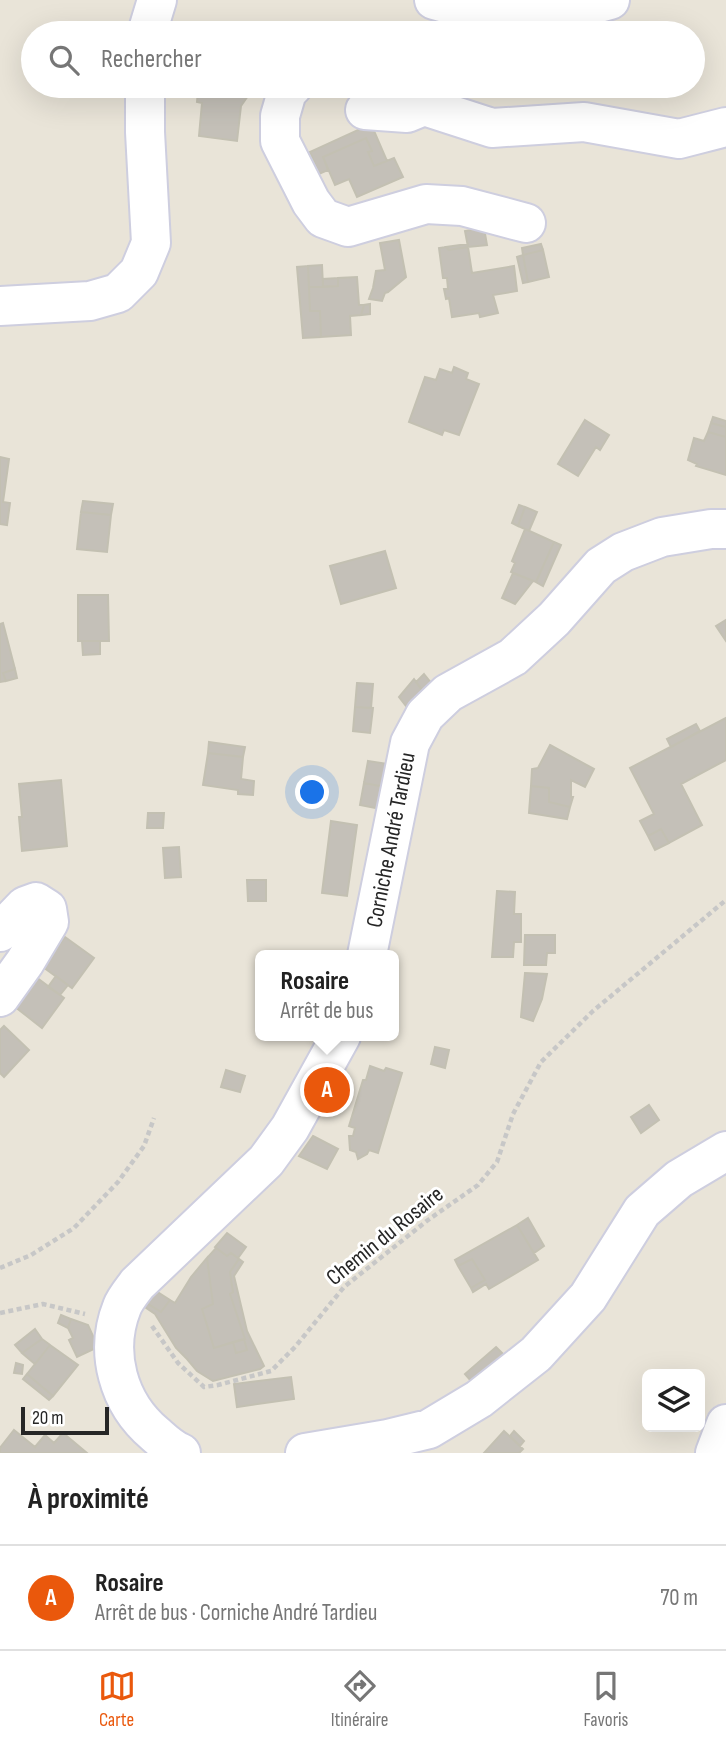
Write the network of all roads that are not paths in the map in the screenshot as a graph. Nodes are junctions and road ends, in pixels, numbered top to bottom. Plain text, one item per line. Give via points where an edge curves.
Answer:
1 (157, 0) edge
2 (433, 0) edge
3 (610, 0) edge
4 (151, 21) edge
5 (464, 21) edge
6 (475, 21) edge
7 (145, 98) edge
8 (286, 98) edge
9 (415, 98) edge
10 (421, 98) edge
11 (365, 110) dead end
12 (726, 127) edge
13 (396, 197) dead end
14 (320, 214) junction
15 (526, 223) dead end
16 (0, 306) edge
17 (726, 529) edge
18 (0, 932) edge
19 (369, 950) edge
20 (0, 997) edge
21 (338, 1041) edge
22 (726, 1151) edge
23 (726, 1424) edge
24 (181, 1453) edge
25 (305, 1453) edge
26 (715, 1453) edge

1 - 4 street
2 - 5 street
3 - 6 street via 570,11
7 - 16 street via 151,243 139,272 118,293 90,301
8 - 14 street via 279,116 280,141
9 - 11 street via 407,113
10 - 12 street via 492,128 584,122 678,139
13 - 14 street
14 - 15 street via 348,227 426,204 462,206
17 - 19 street, Corniche André Tardieu via 662,537 623,552 601,566 513,657 448,692 425,715 410,743
18 - 20 street via 25,906 36,902 47,909 49,922
21 - 24 street via 290,1128 266,1161 136,1284 122,1305 114,1337 115,1367 123,1393 141,1422
22 - 25 street via 679,1179 642,1211 589,1297 536,1354 479,1399 429,1429
23 - 26 street

